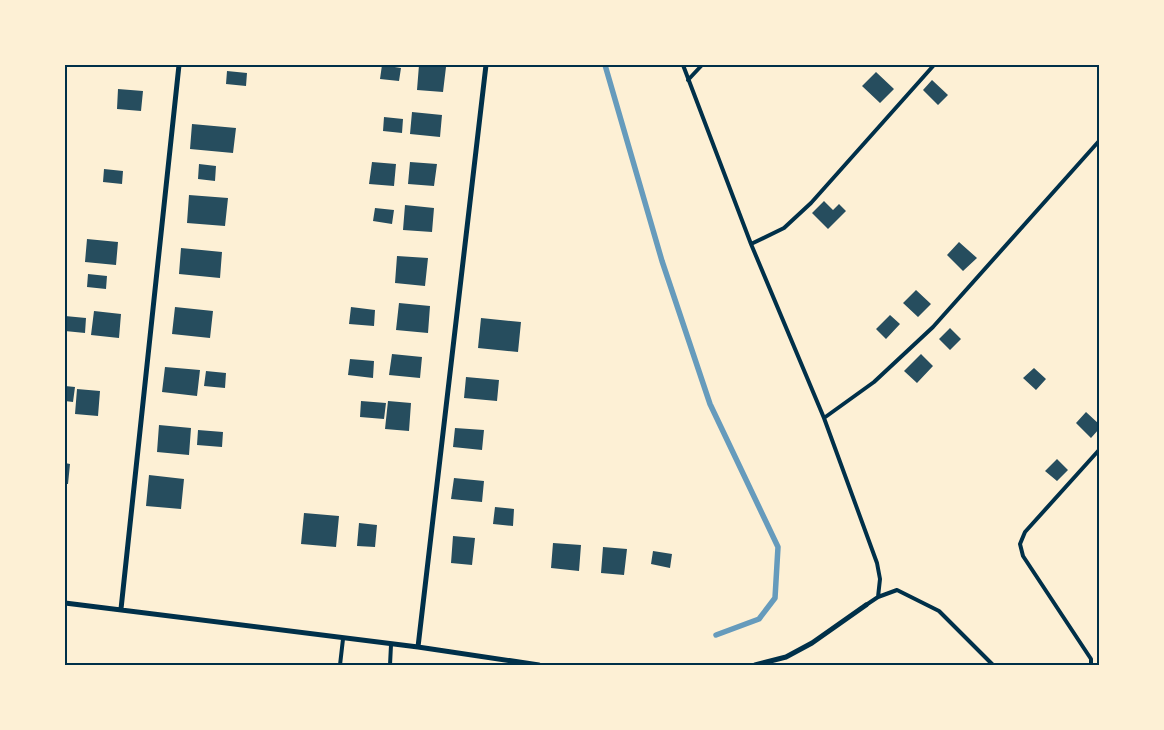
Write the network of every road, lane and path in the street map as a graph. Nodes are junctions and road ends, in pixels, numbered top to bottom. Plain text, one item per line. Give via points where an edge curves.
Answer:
1 (179, 65) edge
2 (486, 65) edge
3 (683, 65) edge
4 (702, 65) edge
5 (934, 65) edge
6 (688, 80) junction
7 (1099, 141) edge
8 (751, 244) junction
9 (824, 418) junction
10 (1099, 450) edge
11 (878, 597) junction
12 (65, 603) edge
13 (866, 605) joint
14 (121, 609) junction
15 (343, 639) junction
16 (391, 645) junction
17 (418, 647) junction
18 (340, 665) edge
19 (390, 665) edge
20 (540, 665) edge
21 (755, 665) edge
22 (993, 665) edge
23 (1091, 665) edge

1 - 14 street
2 - 17 street
3 - 6 lane
4 - 6 lane
5 - 8 lane via 811,203 784,228
6 - 8 lane
7 - 9 lane via 933,327 874,382
8 - 9 lane
9 - 11 lane via 877,563 880,579
10 - 23 lane via 1025,532 1020,544 1022,556 1091,659
11 - 13 lane
11 - 22 lane via 897,590 939,611
12 - 14 street
13 - 21 street via 812,643 786,657
14 - 15 street
15 - 16 street
15 - 18 lane
16 - 17 street
16 - 19 lane
17 - 20 street

